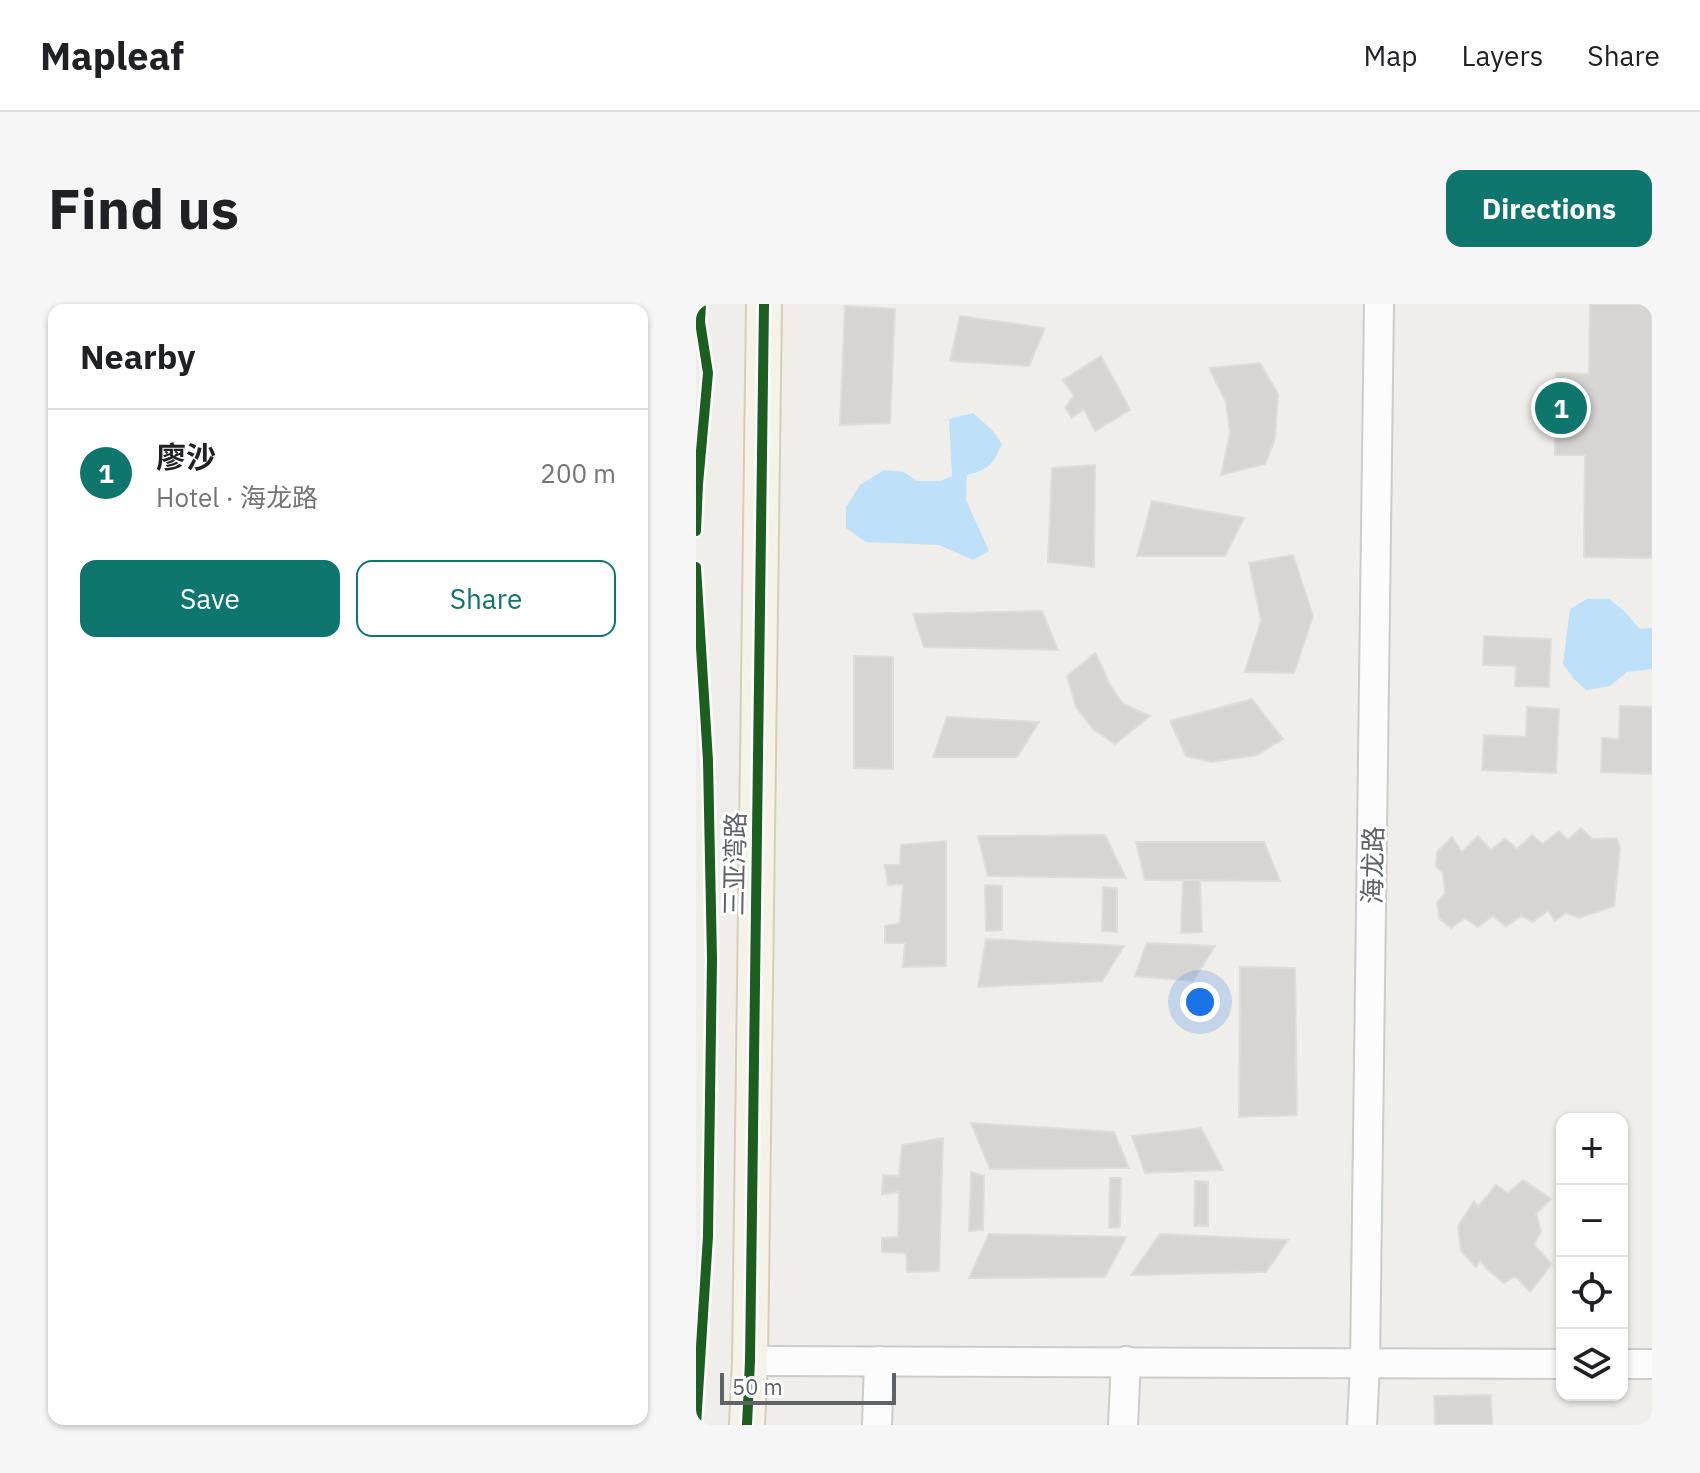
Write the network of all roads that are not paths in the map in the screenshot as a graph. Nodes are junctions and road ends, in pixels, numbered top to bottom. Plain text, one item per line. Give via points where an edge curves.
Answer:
1 (764, 304) edge
2 (1379, 304) edge
3 (750, 1361) junction
4 (879, 1361) junction
5 (1126, 1361) junction
6 (1365, 1364) junction
7 (1556, 1364) edge
8 (1628, 1364) edge
9 (1652, 1364) edge
10 (747, 1425) edge
11 (877, 1425) edge
12 (1123, 1425) edge
13 (1362, 1425) edge

1 - 3 main road, 三亚湾路
2 - 6 street, 海龙路
3 - 4 street
3 - 10 main road, 三亚湾路
4 - 5 street
4 - 11 street
5 - 6 street
5 - 12 street
6 - 7 street
6 - 13 street, 海龙路
8 - 9 street

